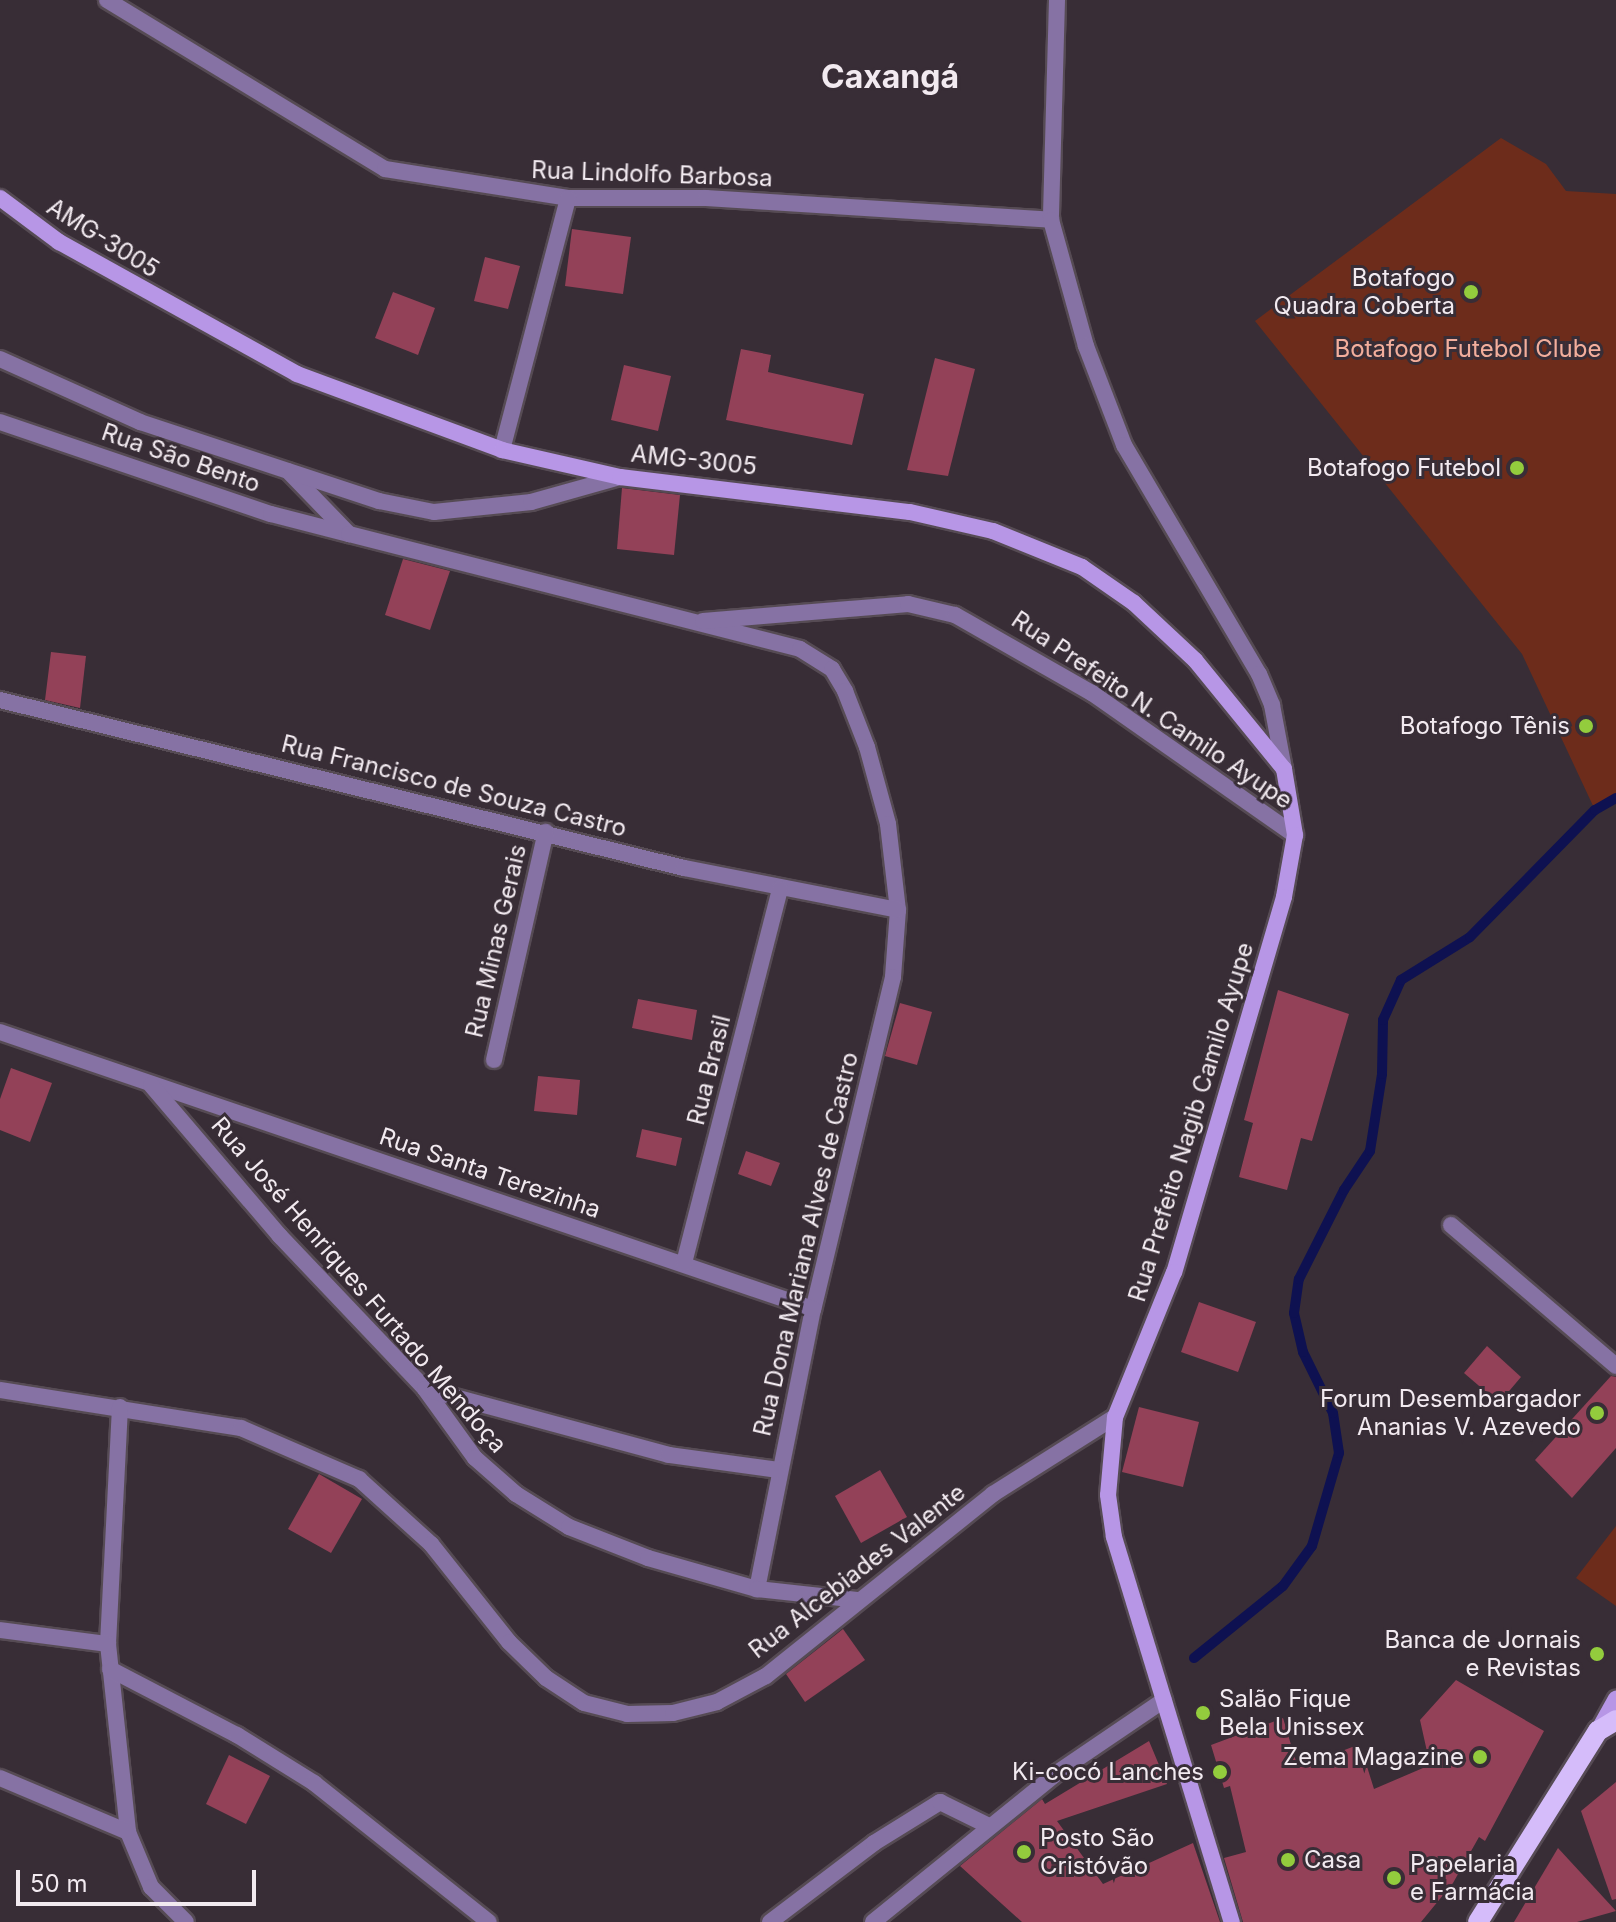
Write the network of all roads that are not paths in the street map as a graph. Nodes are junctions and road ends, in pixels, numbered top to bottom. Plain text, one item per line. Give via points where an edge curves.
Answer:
1 (107, 0) edge
2 (1057, 0) edge
3 (0, 198) edge
4 (568, 198) junction
5 (1051, 220) junction
6 (0, 359) edge
7 (0, 422) edge
8 (502, 450) junction
9 (288, 471) junction
10 (620, 477) junction
11 (349, 534) junction
12 (698, 622) junction
13 (0, 700) edge
14 (1284, 769) junction
15 (546, 832) junction
16 (1295, 835) junction
17 (780, 889) junction
18 (898, 910) junction
19 (0, 1032) edge
20 (494, 1060) dead end
21 (151, 1085) junction
22 (1451, 1225) dead end
23 (684, 1263) junction
24 (813, 1309) junction
25 (1616, 1366) edge
26 (425, 1389) junction
27 (0, 1390) edge
28 (120, 1407) junction
29 (1115, 1417) junction
30 (778, 1470) junction
31 (757, 1589) junction
32 (859, 1600) junction
33 (0, 1630) edge
34 (108, 1644) junction
35 (110, 1669) junction
36 (1616, 1699) edge
37 (1164, 1700) junction
38 (1616, 1720) edge
39 (1598, 1731) junction
40 (0, 1778) edge
41 (989, 1826) junction
42 (128, 1832) junction
43 (177, 1919) edge
44 (489, 1922) edge
45 (770, 1922) edge
46 (873, 1922) edge
47 (1232, 1922) edge
48 (1478, 1922) edge

1 - 4 street, Rua Lindolfo Barbosa via 385,169
2 - 5 street
3 - 8 main road, AMG-3005 via 110,272 297,374
4 - 5 street, Rua Lindolfo Barbosa via 706,198
4 - 8 street
5 - 14 street via 1086,346 1124,445 1259,674 1272,705
6 - 9 street via 140,422
7 - 11 street, Rua São Bento via 271,514
8 - 10 main road, AMG-3005
9 - 10 street via 379,501 434,512 531,502
9 - 11 street, Rua São Bento
10 - 14 main road, AMG-3005 via 910,512 993,531 1082,567 1134,603 1195,660
11 - 12 street, Rua São Bento
12 - 16 street, Rua Prefeito N. Camilo Ayupe via 908,604 955,615 1092,693
12 - 18 street, Rua Dona Mariana Alves de Castro via 800,649 832,669 867,747 888,824
13 - 15 street, Rua Francisco de Souza Castro
14 - 16 main road, AMG-3005
15 - 17 street, Rua Francisco de Souza Castro
15 - 20 street, Rua Minas Gerais
16 - 29 main road, Rua Prefeito Nagib Camilo Ayupe via 1284,897 1174,1272
17 - 18 street, Rua Francisco de Souza Castro
17 - 23 street, Rua Brasil
18 - 24 street, Rua Dona Mariana Alves de Castro via 893,977
19 - 21 street, Rua Santa Terezinha
21 - 23 street, Rua Santa Terezinha
21 - 26 street, Rua José Henriques Furtado Mendoça via 280,1236
22 - 25 street
23 - 24 street, Rua Santa Terezinha
24 - 30 street, Rua Dona Mariana Alves de Castro
26 - 30 street via 669,1455
26 - 31 street, Rua José Henriques Furtado Mendoça via 475,1458 516,1494 569,1527 648,1558
27 - 28 street, Rua Alcebiades Valente
28 - 32 street, Rua Alcebiades Valente via 241,1428 359,1479 421,1533 546,1678 584,1703 627,1714 673,1713 717,1702 766,1676
28 - 34 street
29 - 32 street, Rua Alcebiades Valente via 993,1494
29 - 37 main road, Rua Prefeito Nagib Camilo Ayupe via 1108,1495 1114,1537
30 - 31 street, Rua Dona Mariana Alves de Castro
31 - 32 street, Rua José Henriques Furtado Mendoça
33 - 34 street
34 - 35 street
35 - 42 street
35 - 44 street via 237,1735 314,1783
36 - 39 main road
37 - 41 street
37 - 47 main road, Rua Prefeito Nagib Camilo Ayupe
38 - 39 main road
39 - 48 main road
40 - 42 street
41 - 45 street via 940,1802 874,1843
41 - 46 street
42 - 43 street via 138,1866

